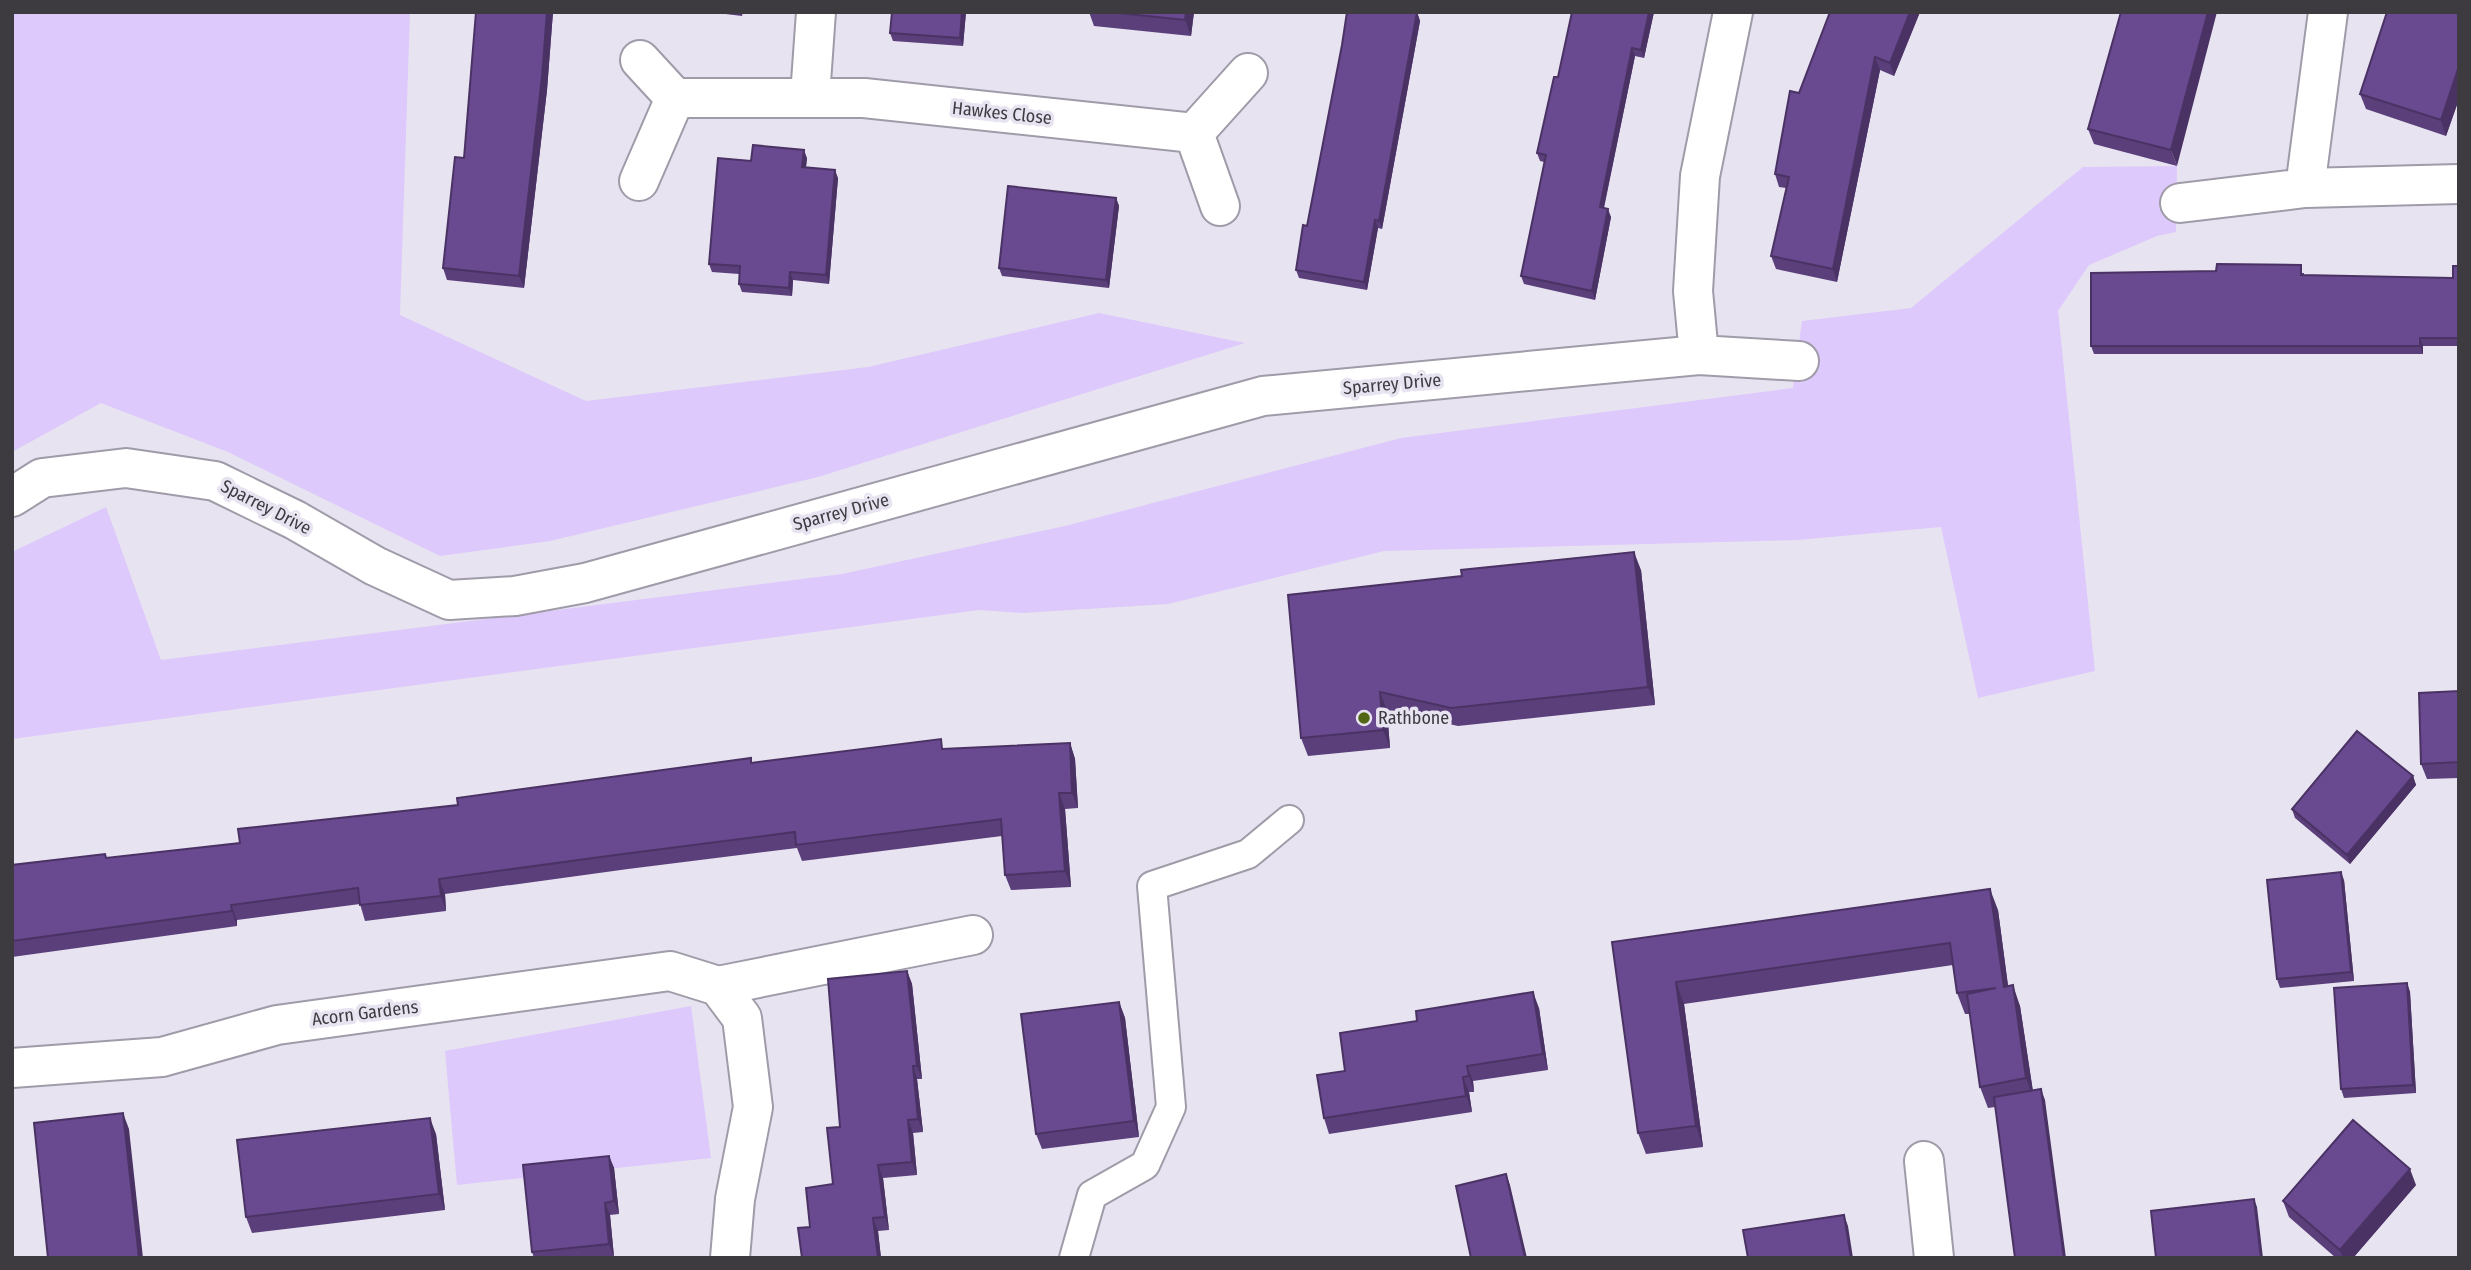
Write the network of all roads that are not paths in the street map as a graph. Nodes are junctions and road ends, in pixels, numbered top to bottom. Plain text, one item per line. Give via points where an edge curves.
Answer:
1 (816, 12) edge
2 (1733, 12) edge
3 (2328, 12) edge
4 (640, 60) dead end
5 (1248, 73) dead end
6 (810, 96) junction
7 (675, 98) junction
8 (1194, 133) junction
9 (639, 181) dead end
10 (2459, 184) edge
11 (2305, 188) junction
12 (2179, 203) dead end
13 (1220, 206) dead end
14 (1699, 355) junction
15 (1799, 360) dead end
16 (12, 497) edge
17 (1289, 820) dead end
18 (973, 935) dead end
19 (718, 986) junction
20 (12, 1068) edge
21 (1924, 1161) dead end
22 (730, 1258) edge
23 (1074, 1258) edge
24 (1934, 1258) edge

1 - 6 street
2 - 14 street via 1700,176 1693,291
3 - 11 street
4 - 7 street
5 - 8 street
6 - 7 street, Hawkes Close
6 - 8 street, Hawkes Close
7 - 9 street
8 - 13 street
10 - 11 street
11 - 12 street
14 - 15 street, Sparrey Drive
14 - 16 street, Sparrey Drive via 1264,396 585,583 515,596 449,600 215,481 126,468 42,478
17 - 23 lane via 1248,853 1152,886 1171,1107 1145,1165 1091,1195
18 - 19 street, Acorn Gardens
19 - 20 street, Acorn Gardens via 670,971 277,1025 162,1057
19 - 22 street via 743,1018 754,1107 735,1199
21 - 24 street

